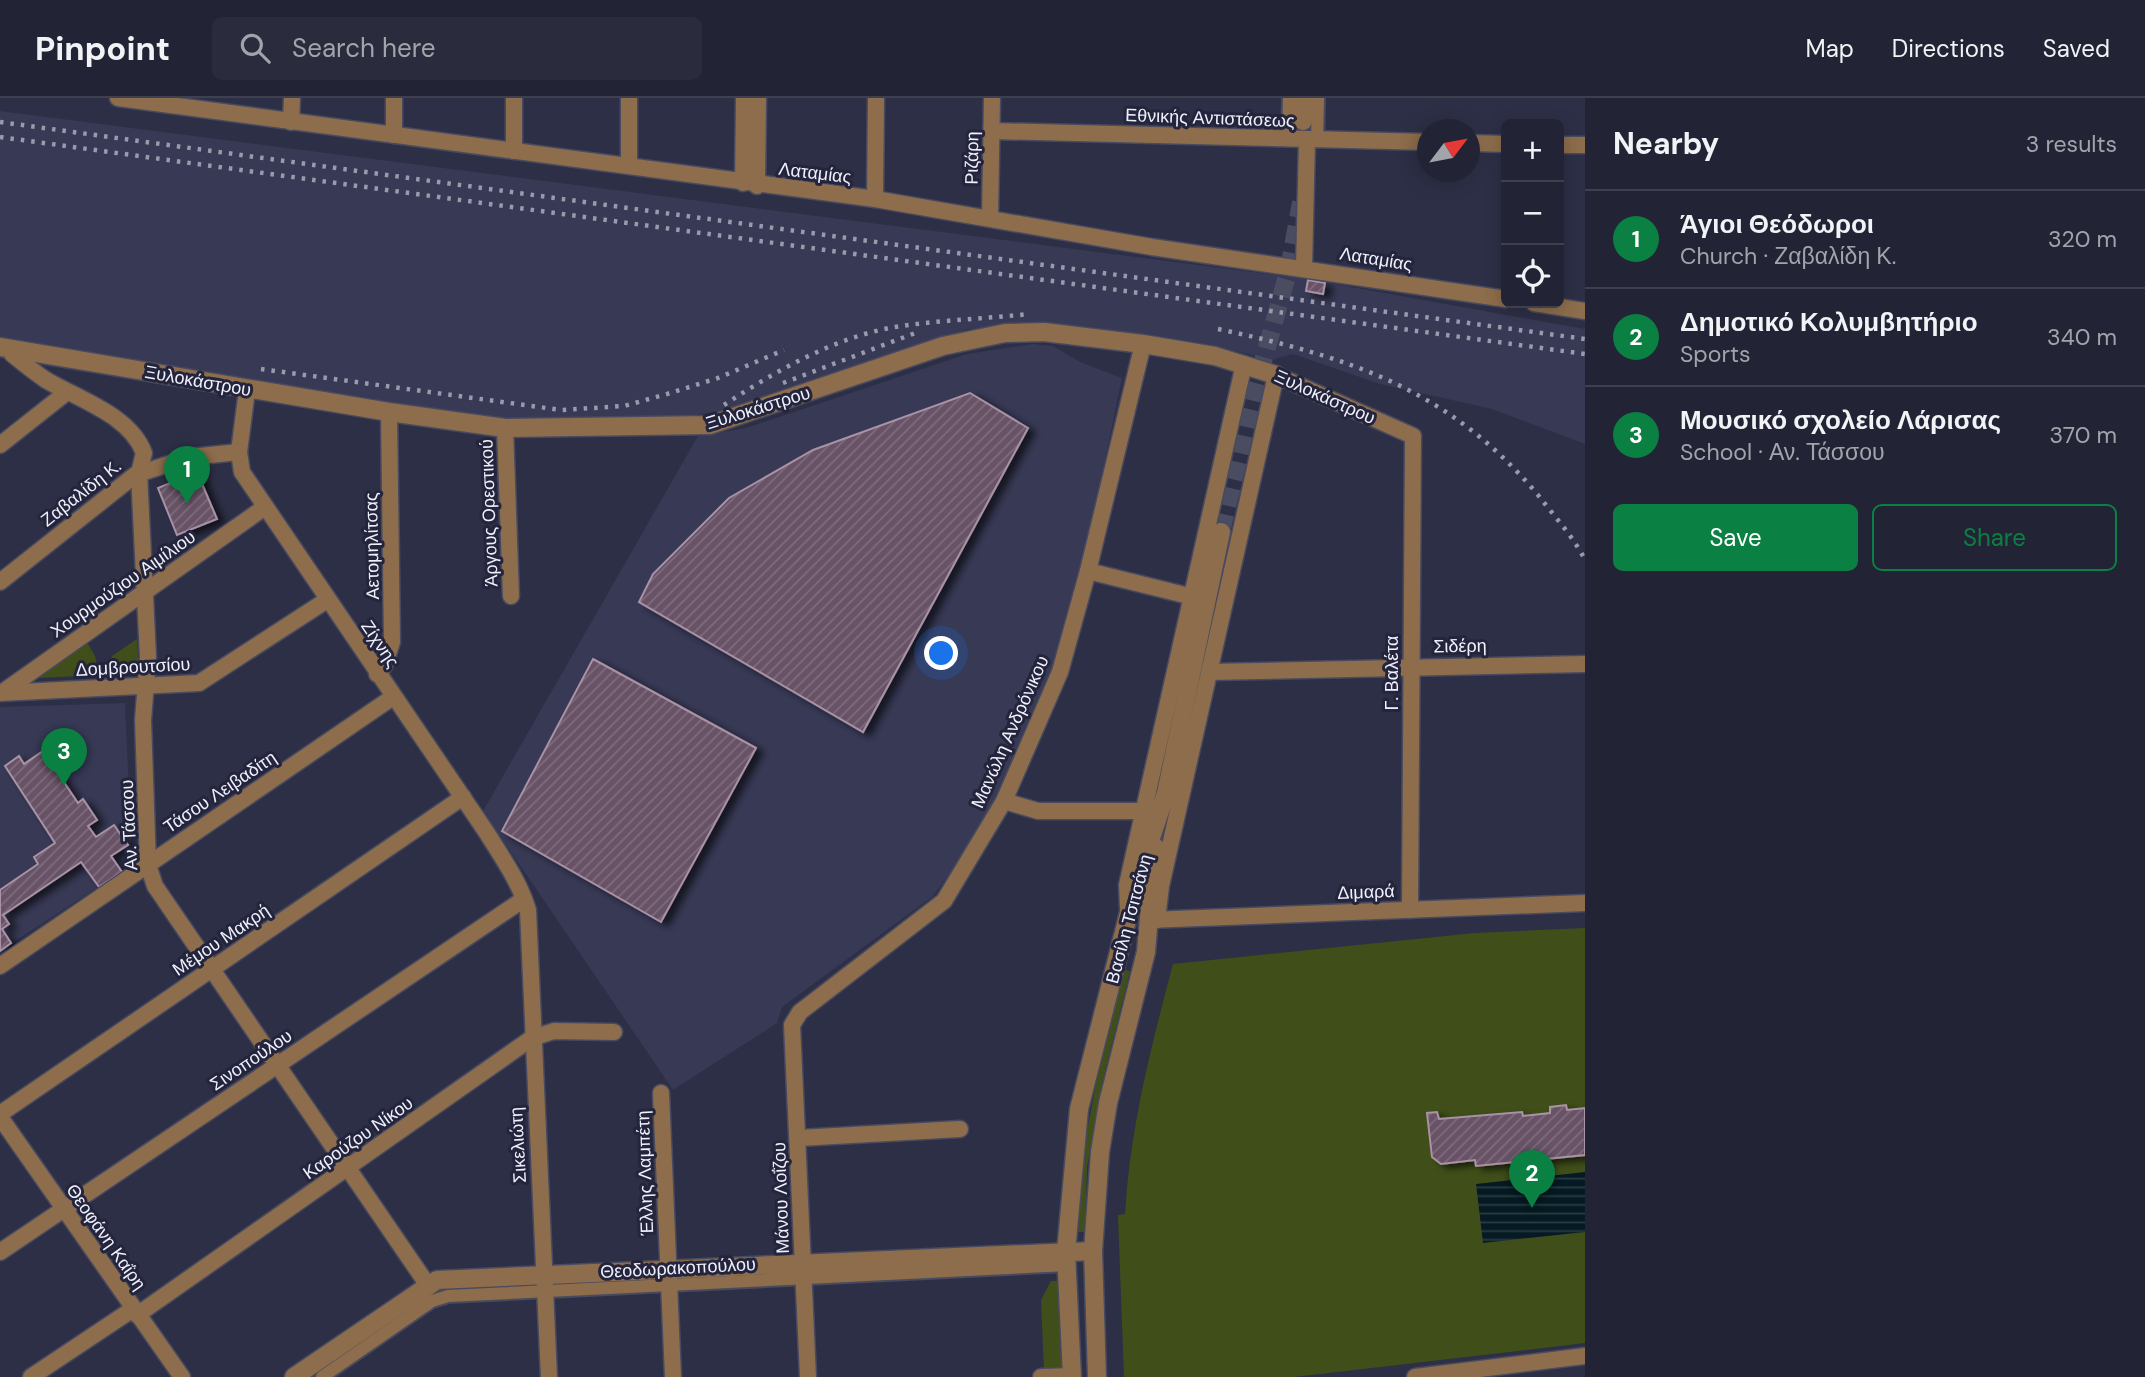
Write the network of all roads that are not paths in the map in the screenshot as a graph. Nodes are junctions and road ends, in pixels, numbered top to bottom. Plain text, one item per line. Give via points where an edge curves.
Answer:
1 (118, 98) edge
2 (292, 98) edge
3 (394, 98) edge
4 (514, 98) edge
5 (629, 98) edge
6 (744, 98) edge
7 (758, 98) edge
8 (876, 98) edge
9 (992, 98) edge
10 (1289, 98) edge
11 (1303, 98) edge
12 (1318, 98) edge
13 (188, 104) edge
14 (1303, 121) dead end
15 (291, 122) junction
16 (992, 131) junction
17 (394, 135) junction
18 (1288, 140) junction
19 (1312, 140) junction
20 (1417, 142) edge
21 (1480, 143) edge
22 (1501, 144) edge
23 (1564, 145) edge
24 (1585, 145) edge
25 (514, 151) junction
26 (629, 165) junction
27 (750, 184) junction
28 (875, 199) junction
29 (990, 218) junction
30 (1304, 267) junction
31 (1501, 298) edge
32 (1564, 308) edge
33 (1585, 311) edge
34 (1143, 344) junction
35 (6, 353) edge
36 (1244, 364) junction
37 (1276, 375) junction
38 (247, 390) junction
39 (67, 392) junction
40 (389, 412) junction
41 (505, 428) junction
42 (1413, 436) joint
43 (0, 446) edge
44 (239, 452) junction
45 (139, 473) junction
46 (265, 507) junction
47 (1221, 532) tunnel mouth
48 (1088, 571) junction
49 (0, 582) edge
50 (146, 590) junction
51 (511, 596) dead end
52 (1193, 597) junction
53 (327, 600) junction
54 (1585, 664) edge
55 (1412, 666) junction
56 (1210, 672) junction
57 (377, 674) junction
58 (146, 687) junction
59 (1, 693) edge
60 (393, 698) junction
61 (463, 797) junction
62 (1003, 802) junction
63 (1143, 811) junction
64 (1154, 836) junction
65 (148, 865) junction
66 (1585, 903) edge
67 (526, 905) junction
68 (1410, 910) junction
69 (1129, 914) junction
70 (1152, 920) junction
71 (0, 966) edge
72 (213, 969) junction
73 (795, 1018) joint
74 (614, 1032) dead end
75 (532, 1038) junction
76 (278, 1065) junction
77 (661, 1093) dead end
78 (0, 1115) edge
79 (960, 1129) dead end
80 (799, 1138) junction
81 (348, 1169) junction
82 (63, 1210) junction
83 (1093, 1251) junction
84 (0, 1252) edge
85 (1067, 1258) junction
86 (802, 1270) junction
87 (669, 1277) junction
88 (545, 1282) junction
89 (427, 1284) junction
90 (135, 1312) junction
91 (1585, 1356) edge
92 (41, 1374) edge
93 (182, 1377) edge
94 (294, 1377) edge
95 (322, 1377) edge
96 (548, 1377) edge
97 (673, 1377) edge
98 (808, 1377) edge
99 (1041, 1377) edge
100 (1072, 1377) edge
101 (1097, 1377) edge
102 (1415, 1377) edge

1 - 13 street, Λαταμίας
2 - 15 street
3 - 17 street
4 - 25 street
5 - 26 street
6 - 27 street
7 - 27 street
8 - 28 street
9 - 16 street, Ριζάρη
10 - 18 street
11 - 14 street
12 - 19 street
13 - 15 street, Λαταμίας
15 - 17 street, Λαταμίας
16 - 18 street, Εθνικής Αντιστάσεως
16 - 29 street, Ριζάρη
17 - 25 street, Λαταμίας
18 - 19 street, Εθνικής Αντιστάσεως
19 - 20 street, Εθνικής Αντιστάσεως
19 - 30 street
21 - 22 street
23 - 24 street
25 - 26 street, Λαταμίας
26 - 27 street, Λαταμίας
27 - 28 street, Λαταμίας
28 - 29 street, Λαταμίας
29 - 30 street, Λαταμίας via 1152,247
30 - 31 street, Λαταμίας
32 - 33 street
34 - 36 street, Ξυλοκάστρου
34 - 41 street, Ξυλοκάστρου via 1044,332 1005,333 943,346 710,425
34 - 48 street, Μανώλη Ανδρόνικου
35 - 38 street, Ξυλοκάστρου
35 - 39 street, Αν. Τάσσου
36 - 37 street, Ξυλοκάστρου
36 - 52 street
37 - 42 street, Ξυλοκάστρου
37 - 56 street, Βασίλη Τσιτσάνη
38 - 40 street, Ξυλοκάστρου
38 - 44 street, Ζίχνης
39 - 43 street
39 - 45 street, Αν. Τάσσου via 135,436 145,456
40 - 41 street, Ξυλοκάστρου
40 - 57 street, Αετομηλίτσας via 392,642
41 - 51 street, Άργους Ορεστικού
42 - 55 street, Γ. Βαλέτα
44 - 45 street, Ζαβαλίδη Κ. via 202,454
44 - 46 street, Ζίχνης via 242,472
45 - 49 street, Ζαβαλίδη Κ.
45 - 50 street, Αν. Τάσσου
46 - 50 street, Χουρμούζιου Αιμίλιου
46 - 53 street, Ζίχνης
47 - 64 street
48 - 52 street
48 - 62 street, Μανώλη Ανδρόνικου via 1060,672
50 - 58 street, Αν. Τάσσου
50 - 59 street, Χουρμούζιου Αιμίλιου
52 - 63 street
53 - 57 street, Ζίχνης
53 - 58 street, Δομβρουτσίου via 205,681
54 - 55 street, Σιδέρη
55 - 56 street, Σιδέρη
55 - 68 street, Γ. Βαλέτα
56 - 70 street, Βασίλη Τσιτσάνη
57 - 60 street, Ζίχνης
58 - 59 street, Δομβρουτσίου
58 - 65 street, Αν. Τάσσου
60 - 61 street, Ζίχνης
60 - 65 street, Τάσου Λειβαδίτη
61 - 67 street, Ζίχνης via 517,879
61 - 72 street, Μέμου Μακρή
62 - 63 street via 1038,811
62 - 73 street, Μανώλη Ανδρόνικου via 944,901
63 - 69 street via 1127,885
64 - 69 street, Βασίλη Τσιτσάνη
64 - 70 street, Βασίλη Τσιτσάνη
65 - 71 street, Τάσου Λειβαδίτη
65 - 72 street, Αν. Τάσσου via 158,892
66 - 68 street, Διμαρά
67 - 75 street, Σικελιώτη
67 - 76 street, Σινοπούλου
68 - 70 street, Διμαρά
69 - 85 street, Βασίλη Τσιτσάνη via 1079,1109
70 - 83 street, Βασίλη Τσιτσάνη via 1104,1127
72 - 76 street, Αν. Τάσσου
72 - 78 street, Μέμου Μακρή
73 - 80 street, Μάνου Λοΐζου via 791,1033
74 - 75 street, Καρούζου Νίκου via 554,1031
75 - 81 street, Καρούζου Νίκου
75 - 88 street, Σικελιώτη
76 - 81 street, Αν. Τάσσου
76 - 82 street, Σινοπούλου
77 - 87 street, Έλλης Λαμπέτη
78 - 82 street, Θεοφάνη Καΐρη
79 - 80 street
80 - 86 street, Μάνου Λοΐζου
81 - 89 street, Αν. Τάσσου
81 - 90 street, Καρούζου Νίκου
82 - 84 street, Σινοπούλου
82 - 90 street, Θεοφάνη Καΐρη
83 - 85 street, Θεοδωρακοπούλου
83 - 101 street, Βασίλη Τσιτσάνη
85 - 86 street, Θεοδωρακοπούλου
85 - 100 street, Βασίλη Τσιτσάνη
86 - 87 street, Θεοδωρακοπούλου
86 - 98 street, Μάνου Λοΐζου
87 - 88 street, Θεοδωρακοπούλου
87 - 97 street, Έλλης Λαμπέτη
88 - 89 street, Θεοδωρακοπούλου via 437,1280
88 - 95 street via 440,1297
88 - 96 street, Σικελιώτη
89 - 94 street, Θεοδωρακοπούλου
90 - 92 street, Καρούζου Νίκου
90 - 93 street, Θεοφάνη Καΐρη
91 - 102 street
99 - 100 street

